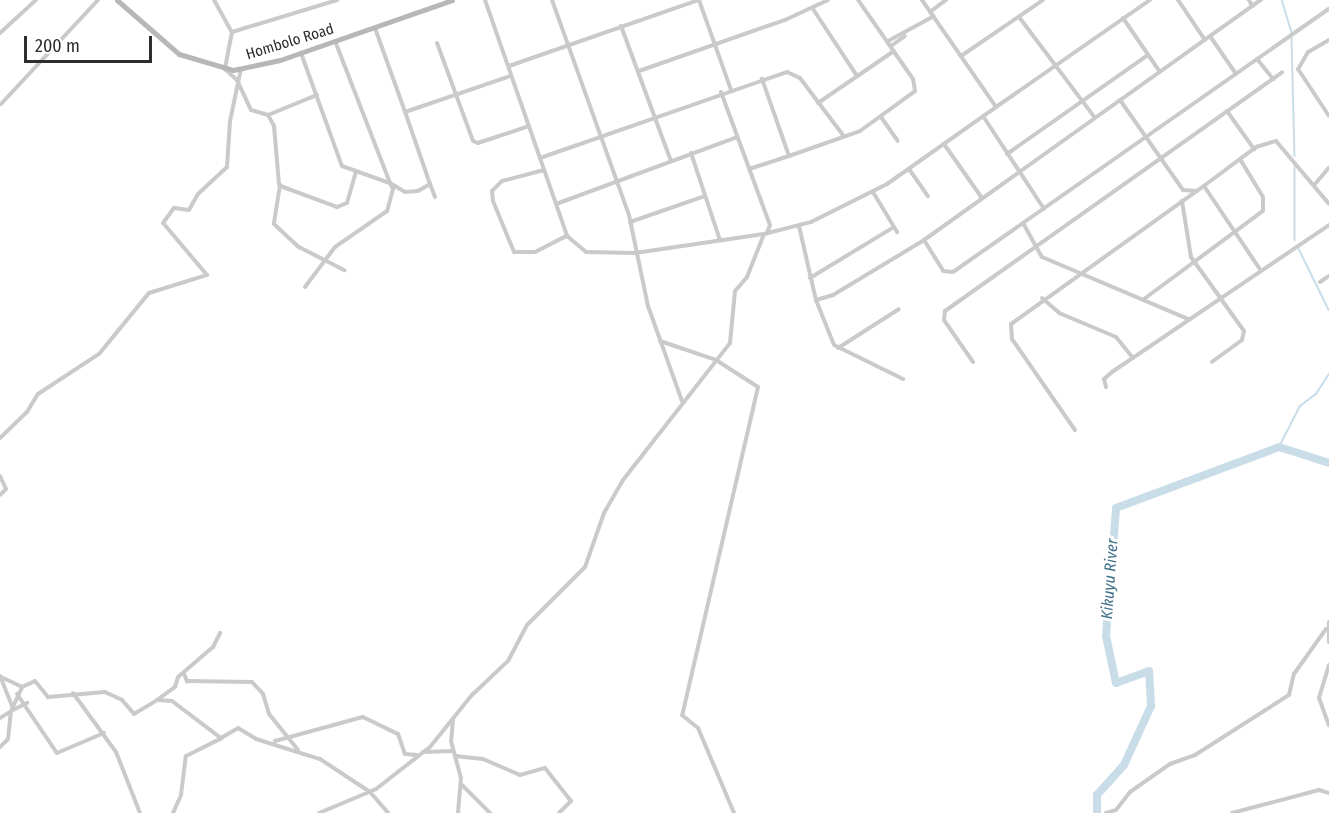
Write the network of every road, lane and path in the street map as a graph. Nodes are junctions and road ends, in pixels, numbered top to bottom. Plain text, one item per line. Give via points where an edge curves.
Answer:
1 (36, 0) edge
2 (98, 0) edge
3 (117, 0) edge
4 (214, 0) edge
5 (335, 0) edge
6 (452, 0) edge
7 (485, 0) edge
8 (699, 0) edge
9 (828, 0) edge
10 (858, 0) edge
11 (922, 0) edge
12 (946, 0) edge
13 (1044, 0) edge
14 (1150, 0) edge
15 (1178, 0) edge
16 (1249, 0) edge
17 (1261, 0) edge
18 (554, 1) edge
19 (683, 3) edge
20 (1252, 6) junction
21 (813, 9) junction
22 (1329, 9) edge
23 (932, 14) junction
24 (1019, 17) junction
25 (1123, 18) junction
26 (621, 26) junction
27 (375, 28) junction
28 (232, 32) junction
29 (0, 33) edge
30 (908, 34) junction
31 (1210, 36) junction
32 (335, 40) junction
33 (1205, 40) junction
34 (1329, 40) edge
35 (888, 41) junction
36 (437, 43) dead end
37 (714, 44) junction
38 (567, 46) junction
39 (891, 46) junction
40 (894, 51) junction
41 (301, 53) junction
42 (1148, 55) junction
43 (961, 56) junction
44 (1257, 59) junction
45 (508, 66) junction
46 (1055, 66) junction
47 (225, 69) junction
48 (241, 69) junction
49 (639, 70) junction
50 (1160, 72) junction
51 (1282, 72) dead end
52 (1236, 74) junction
53 (510, 76) junction
54 (858, 76) junction
55 (762, 79) junction
56 (1273, 79) junction
57 (240, 86) junction
58 (731, 90) junction
59 (721, 92) junction
60 (454, 94) junction
61 (317, 95) junction
62 (1120, 100) junction
63 (1082, 101) junction
64 (818, 103) junction
65 (1, 104) edge
66 (996, 107) junction
67 (1227, 111) junction
68 (405, 112) junction
69 (268, 115) junction
70 (656, 116) junction
71 (982, 116) junction
72 (1329, 116) edge
73 (881, 117) junction
74 (1095, 118) junction
75 (529, 126) junction
76 (843, 135) junction
77 (601, 136) junction
78 (737, 137) junction
79 (1146, 138) junction
80 (898, 141) dead end
81 (944, 144) junction
82 (1254, 149) junction
83 (691, 153) junction
84 (1007, 154) junction
85 (789, 156) junction
86 (540, 158) junction
87 (1159, 159) junction
88 (1240, 159) junction
89 (671, 161) junction
90 (1329, 168) edge
91 (749, 169) junction
92 (909, 169) junction
93 (544, 170) junction
94 (356, 171) junction
95 (1020, 172) junction
96 (616, 181) junction
97 (390, 183) junction
98 (430, 184) junction
99 (280, 185) junction
100 (1314, 185) junction
101 (1204, 186) junction
102 (1197, 191) junction
103 (873, 192) junction
104 (705, 196) junction
105 (928, 196) dead end
106 (435, 197) dead end
107 (982, 198) junction
108 (1182, 201) junction
109 (556, 204) junction
110 (1329, 204) edge
111 (1044, 208) junction
112 (630, 222) junction
113 (1023, 224) junction
114 (1329, 225) edge
115 (799, 226) junction
116 (894, 227) junction
117 (897, 232) dead end
118 (1235, 232) junction
119 (765, 234) junction
120 (567, 236) junction
121 (720, 240) junction
122 (924, 240) junction
123 (1034, 247) junction
124 (635, 253) junction
125 (324, 261) junction
126 (1194, 262) junction
127 (1259, 268) junction
128 (344, 270) dead end
129 (1076, 273) junction
130 (1329, 276) edge
131 (810, 278) junction
132 (1320, 282) dead end
133 (305, 287) dead end
134 (1042, 298) junction
135 (1220, 298) junction
136 (1144, 299) junction
137 (816, 300) junction
138 (899, 309) dead end
139 (1189, 320) junction
140 (660, 341) junction
141 (837, 348) junction
142 (1133, 358) junction
143 (716, 360) junction
144 (973, 362) dead end
145 (1212, 362) dead end
146 (903, 379) dead end
147 (1106, 387) dead end
148 (682, 401) junction
149 (1075, 429) dead end
150 (0, 438) edge
151 (0, 476) edge
152 (0, 495) edge
153 (1329, 622) edge
154 (1326, 629) junction
155 (220, 633) dead end
156 (1329, 642) edge
157 (1329, 665) edge
158 (184, 674) junction
159 (0, 676) edge
160 (22, 687) junction
161 (72, 693) junction
162 (17, 694) junction
163 (156, 700) junction
164 (27, 703) junction
165 (12, 709) junction
166 (0, 718) edge
167 (453, 719) junction
168 (1329, 725) edge
169 (104, 733) junction
170 (288, 736) junction
171 (223, 738) junction
172 (275, 741) junction
173 (0, 747) edge
174 (298, 751) junction
175 (421, 754) junction
176 (454, 754) junction
177 (461, 784) junction
178 (370, 792) junction
179 (1329, 793) edge
180 (140, 813) edge
181 (173, 813) edge
182 (319, 813) edge
183 (388, 813) edge
184 (458, 813) edge
185 (490, 813) edge
186 (559, 813) edge
187 (734, 813) edge
188 (1106, 813) edge
189 (1232, 813) edge

1 - 29 street
2 - 65 street
3 - 47 street, Hombolo Road via 178,54
4 - 28 street
5 - 28 street
6 - 27 street, Hombolo Road
7 - 45 street
8 - 19 street
8 - 37 street
9 - 21 street
10 - 35 street
11 - 23 street
12 - 23 street
13 - 24 street
14 - 25 street
15 - 33 street
16 - 20 street
17 - 20 street
18 - 38 street
19 - 26 street
20 - 31 street
21 - 37 street
21 - 54 street
22 - 44 street
23 - 30 street
23 - 43 street
24 - 43 street
24 - 46 street
25 - 42 street
25 - 46 street
26 - 38 street
26 - 49 street
27 - 32 street, Hombolo Road
27 - 68 street
28 - 47 street
30 - 35 street
30 - 39 street
31 - 33 street
31 - 52 street
32 - 41 street, Hombolo Road
32 - 97 street
33 - 50 street
34 - 72 street via 1308,52 1298,69
35 - 39 street
36 - 60 street
37 - 49 street
37 - 58 street
38 - 45 street
38 - 77 street
39 - 40 street
40 - 54 street
40 - 73 street via 916,85 911,97
41 - 48 street, Hombolo Road
41 - 61 street
42 - 50 street
42 - 63 street
43 - 66 street
44 - 52 street
44 - 56 street
45 - 53 street
46 - 63 street
46 - 66 street
47 - 48 street, Hombolo Road
47 - 57 street
48 - 57 street
49 - 70 street
50 - 62 street
51 - 56 street
52 - 79 street
53 - 60 street
53 - 75 street
54 - 64 street
55 - 58 street
55 - 64 street via 787,72 796,75
55 - 85 street
56 - 67 street
57 - 69 street via 251,110
57 - 150 street via 230,121 227,167 189,210 174,208 163,223 207,275 149,292 99,354 38,394 27,412
58 - 59 street
59 - 70 street
59 - 78 street
60 - 68 street
60 - 75 street via 475,142
61 - 69 street
61 - 94 street via 337,157 342,166
62 - 74 street
62 - 79 street
63 - 74 street
63 - 84 street
64 - 76 street
66 - 71 street
67 - 82 street
67 - 87 street
68 - 98 street
69 - 99 street via 279,154
70 - 77 street
70 - 89 street
71 - 81 street
71 - 84 street
73 - 76 street
73 - 80 street
74 - 95 street
75 - 86 street
76 - 85 street
77 - 86 street
77 - 96 street
78 - 83 street
78 - 91 street
79 - 87 street
79 - 111 street
81 - 92 street
81 - 107 street
82 - 88 street
82 - 100 street via 1276,141
83 - 89 street
83 - 104 street
84 - 95 street
85 - 91 street
86 - 93 street
87 - 102 street via 1183,190
87 - 123 street
88 - 101 street
88 - 118 street via 1265,208
89 - 96 street
90 - 100 street
91 - 119 street via 770,225
92 - 103 street
92 - 105 street
93 - 109 street
93 - 120 street via 499,183 492,191 493,201 514,252 535,252
94 - 97 street
94 - 99 street via 346,203 337,207
95 - 107 street
95 - 111 street
96 - 109 street
96 - 112 street
97 - 98 street via 405,192
97 - 125 street via 393,198 387,212 343,241
98 - 106 street
99 - 125 street via 274,224
100 - 110 street
101 - 102 street
101 - 118 street
102 - 108 street
103 - 115 street
103 - 116 street
104 - 112 street
104 - 121 street
107 - 122 street
108 - 126 street
108 - 129 street
109 - 120 street
111 - 113 street
112 - 124 street
113 - 122 street via 947,274
113 - 123 street
114 - 127 street
115 - 119 street
115 - 131 street
116 - 117 street
116 - 131 street
118 - 126 street
118 - 127 street
119 - 121 street
119 - 143 street via 747,277 735,291 733,336
120 - 124 street via 586,252
121 - 124 street
122 - 137 street via 859,282
123 - 129 street via 1042,257
123 - 144 street via 945,311 944,320
124 - 140 street
125 - 128 street
125 - 133 street
126 - 135 street
126 - 136 street
127 - 135 street
129 - 134 street
129 - 136 street
130 - 132 street
131 - 137 street
134 - 142 street via 1059,313 1116,337
134 - 149 street via 1015,317 1010,331
135 - 139 street
135 - 145 street via 1244,331 1242,340
136 - 139 street
137 - 141 street via 824,328
138 - 141 street
139 - 142 street
140 - 143 street
140 - 148 street
141 - 146 street
142 - 147 street via 1104,379
143 - 148 street
143 - 187 street via 755,383 758,392 682,715 698,728
148 - 167 street via 651,439 608,506 587,564 526,625 508,662
151 - 152 street via 6,489
153 - 154 street
154 - 156 street
154 - 188 street via 1296,672 1289,695 1195,755 1170,764 1130,792 1116,810
155 - 158 street
157 - 168 street via 1319,698
158 - 163 street
158 - 170 street via 187,681 252,682 263,694 269,714
159 - 160 street
159 - 165 street
160 - 161 street via 35,681 46,697
160 - 162 street
161 - 163 street via 111,694 134,714
161 - 169 street
162 - 164 street
162 - 165 street
163 - 171 street via 174,701
164 - 165 street
164 - 169 street via 57,753
165 - 166 street
165 - 173 street via 9,733
167 - 175 street
167 - 176 street
169 - 180 street via 126,773
170 - 172 street
170 - 174 street
170 - 175 street via 363,717 398,734 405,754
171 - 172 street via 238,728 258,739
171 - 181 street via 186,756 181,795
172 - 174 street
174 - 178 street via 320,759
175 - 176 street
175 - 178 street
176 - 177 street
176 - 186 street via 483,759 520,775 545,768 571,802
177 - 184 street
177 - 185 street
178 - 182 street
178 - 183 street
179 - 189 street via 1319,790

